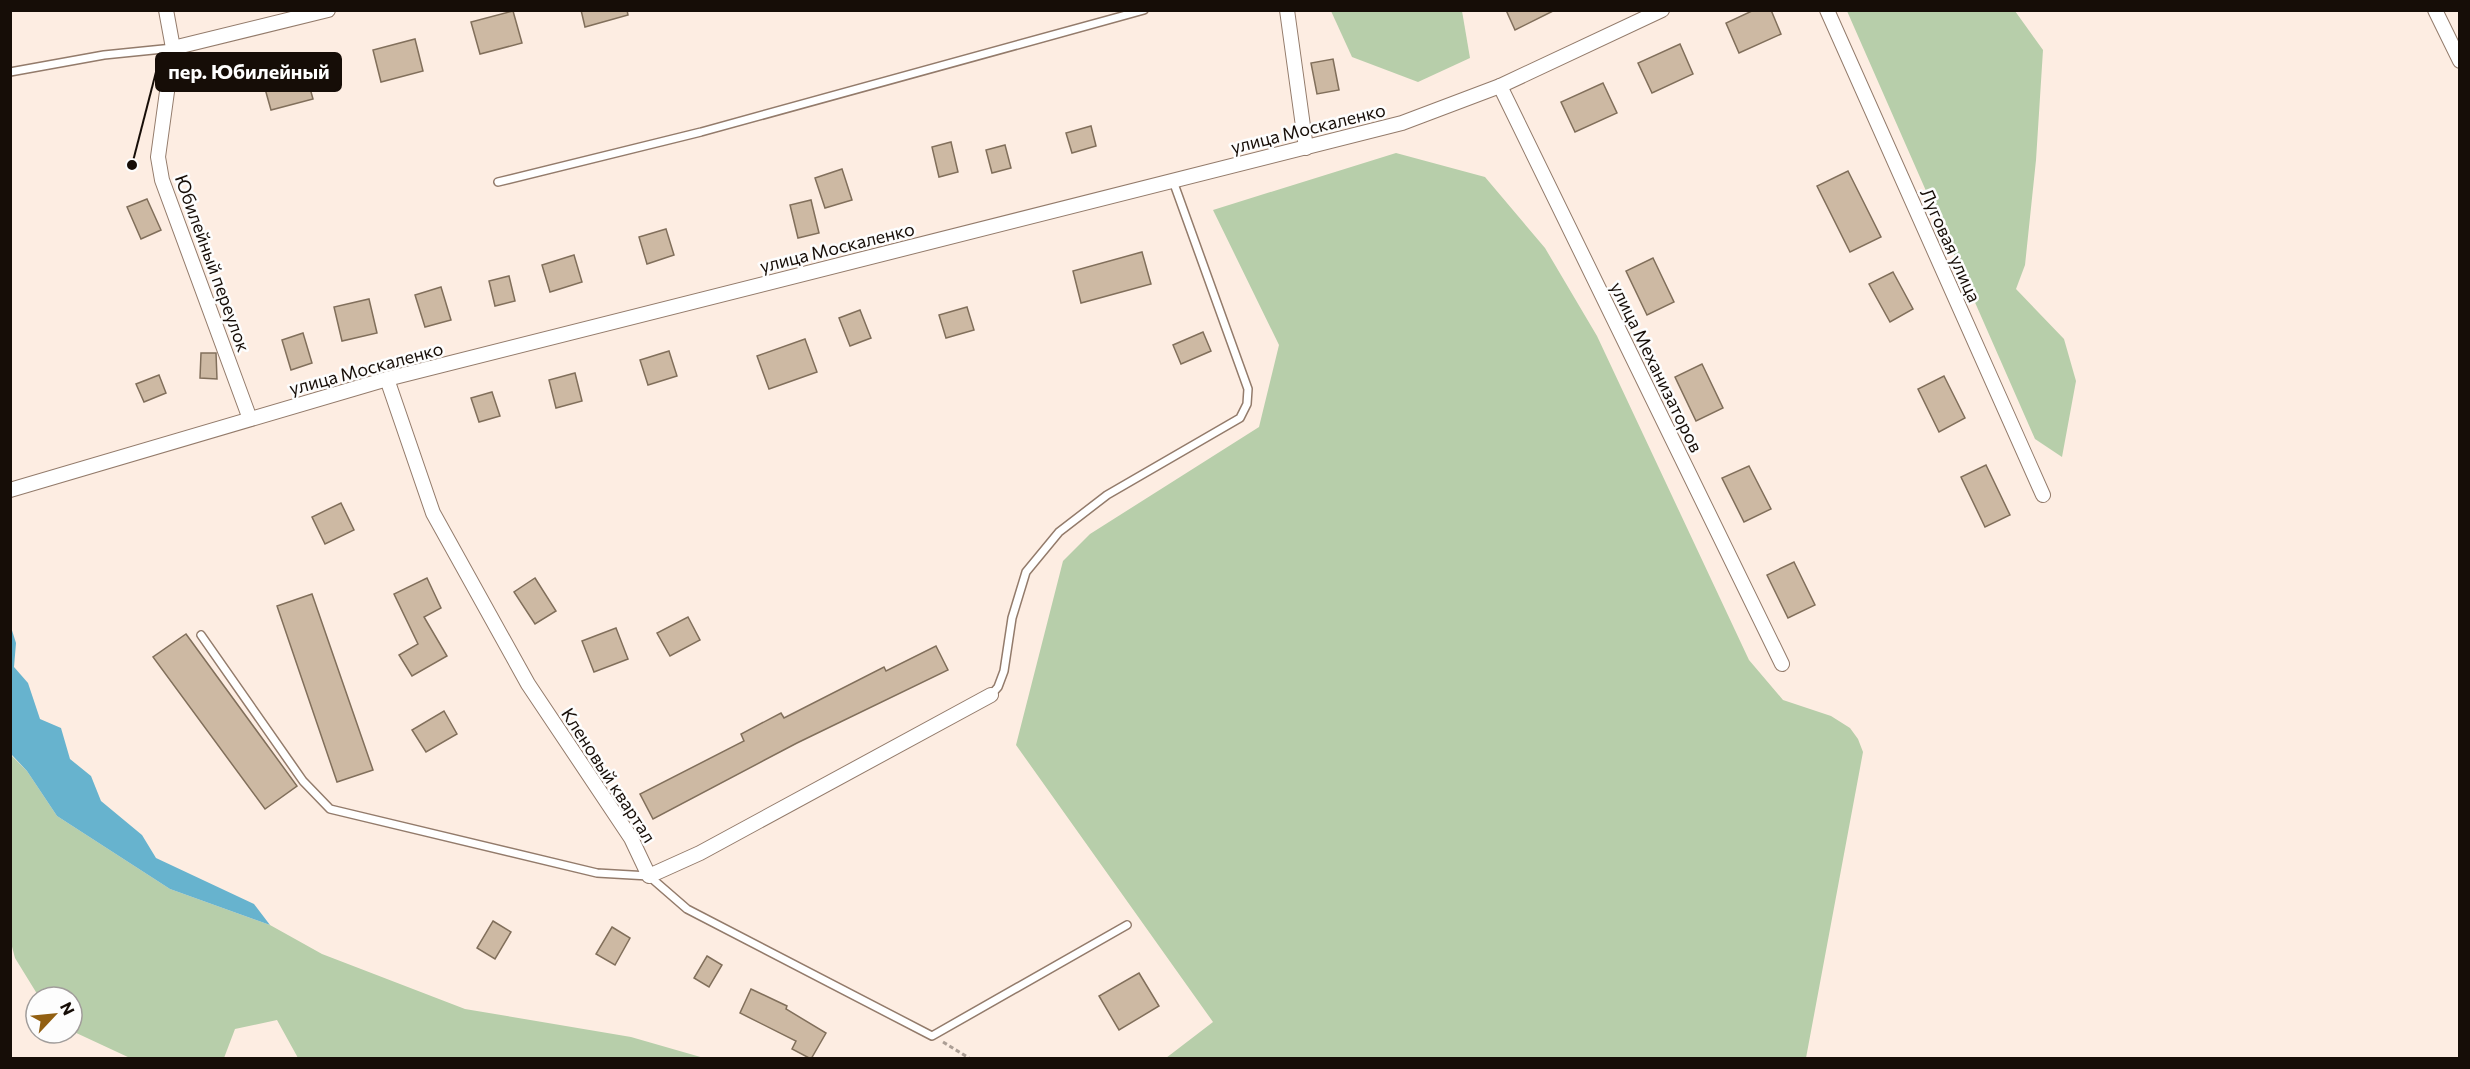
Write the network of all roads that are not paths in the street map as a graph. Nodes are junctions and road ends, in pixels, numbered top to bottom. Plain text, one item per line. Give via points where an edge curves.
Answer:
1 (166, 10) edge
2 (328, 10) edge
3 (1144, 10) edge
4 (1287, 10) edge
5 (1662, 10) edge
6 (1827, 10) edge
7 (2434, 10) edge
8 (173, 48) junction
9 (2460, 61) edge
10 (10, 72) edge
11 (1500, 86) junction
12 (1306, 148) junction
13 (1173, 180) junction
14 (498, 182) dead end
15 (387, 379) junction
16 (250, 419) junction
17 (10, 490) edge
18 (2043, 495) dead end
19 (201, 635) dead end
20 (1782, 664) dead end
21 (991, 695) joint
22 (649, 876) junction
23 (1127, 926) dead end

1 - 8 street, Юбилейный переулок
2 - 8 street
3 - 14 lane via 701,132
4 - 12 street
5 - 11 street, улица Москаленко
6 - 18 street, Луговая улица
7 - 9 street
8 - 10 lane via 104,55
8 - 16 street, Юбилейный переулок via 158,157 162,180
11 - 12 street, улица Москаленко via 1402,123
11 - 20 street, улица Механизаторов
12 - 13 street, улица Москаленко
13 - 15 street, улица Москаленко
13 - 21 lane via 1248,389 1248,404 1240,418 1107,495 1059,532 1026,572 1012,618 1004,671
15 - 16 street, улица Москаленко
15 - 22 street, Кленовый квартал via 433,513 528,684 631,838
16 - 17 street, улица Москаленко
19 - 22 lane via 303,782 330,809 597,873
21 - 22 street via 700,853
22 - 23 lane via 687,909 932,1036

